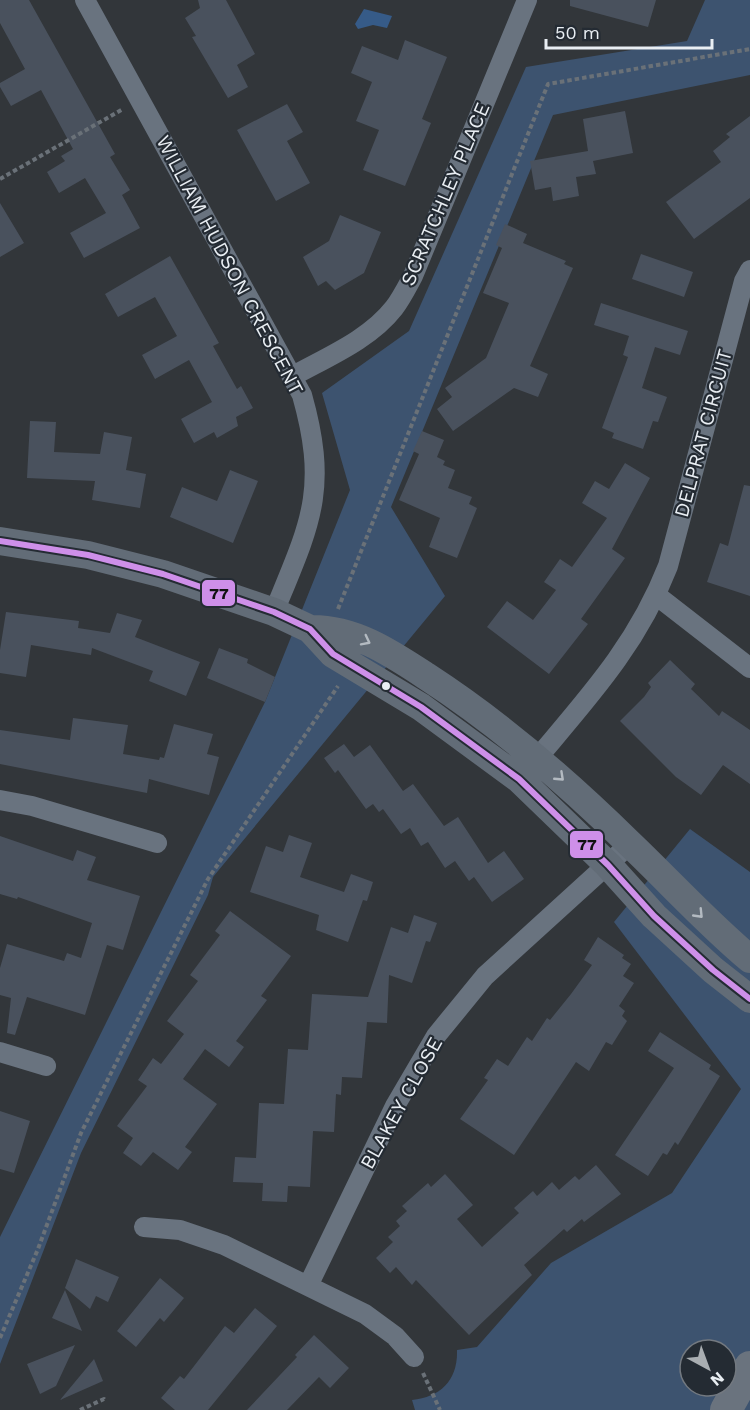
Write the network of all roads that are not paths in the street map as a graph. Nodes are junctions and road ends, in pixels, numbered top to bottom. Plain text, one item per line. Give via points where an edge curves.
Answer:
1 (85, 0) edge
2 (527, 0) edge
3 (750, 270) edge
4 (293, 376) junction
5 (0, 541) edge
6 (656, 595) junction
7 (274, 612) junction
8 (310, 628) junction
9 (750, 668) edge
10 (538, 757) junction
11 (519, 779) junction
12 (0, 800) edge
13 (157, 843) dead end
14 (630, 844) junction
15 (608, 865) junction
16 (750, 959) edge
17 (750, 999) edge
18 (0, 1052) edge
19 (46, 1066) dead end
20 (144, 1227) dead end
21 (308, 1286) junction
22 (414, 1357) road end
23 (750, 1367) edge
24 (726, 1410) edge

1 - 4 street, WILLIAM HUDSON CRESCENT
2 - 4 street, SCRATCHLEY PLACE via 413,276 395,307 355,342
3 - 6 street, DELPRAT CIRCUIT via 744,280 668,566
4 - 7 street, WILLIAM HUDSON CRESCENT via 313,434 316,492 308,529
5 - 7 street via 88,555 163,574
6 - 9 street
6 - 10 street, DELPRAT CIRCUIT via 627,647
7 - 8 street
8 -> 10 street via 352,634 401,660 471,705
8 - 11 street via 333,654 422,707
10 - 11 street, DELPRAT CIRCUIT
10 -> 14 street
11 - 15 street
12 - 13 street
14 - 15 street, BLAKEY CLOSE
14 -> 16 street via 711,926
15 - 17 street via 654,916
15 - 21 street, BLAKEY CLOSE via 485,976 436,1036 395,1106
18 - 19 street
20 - 21 street via 180,1230 209,1238
21 - 22 street via 365,1314 395,1336
23 - 24 main road

